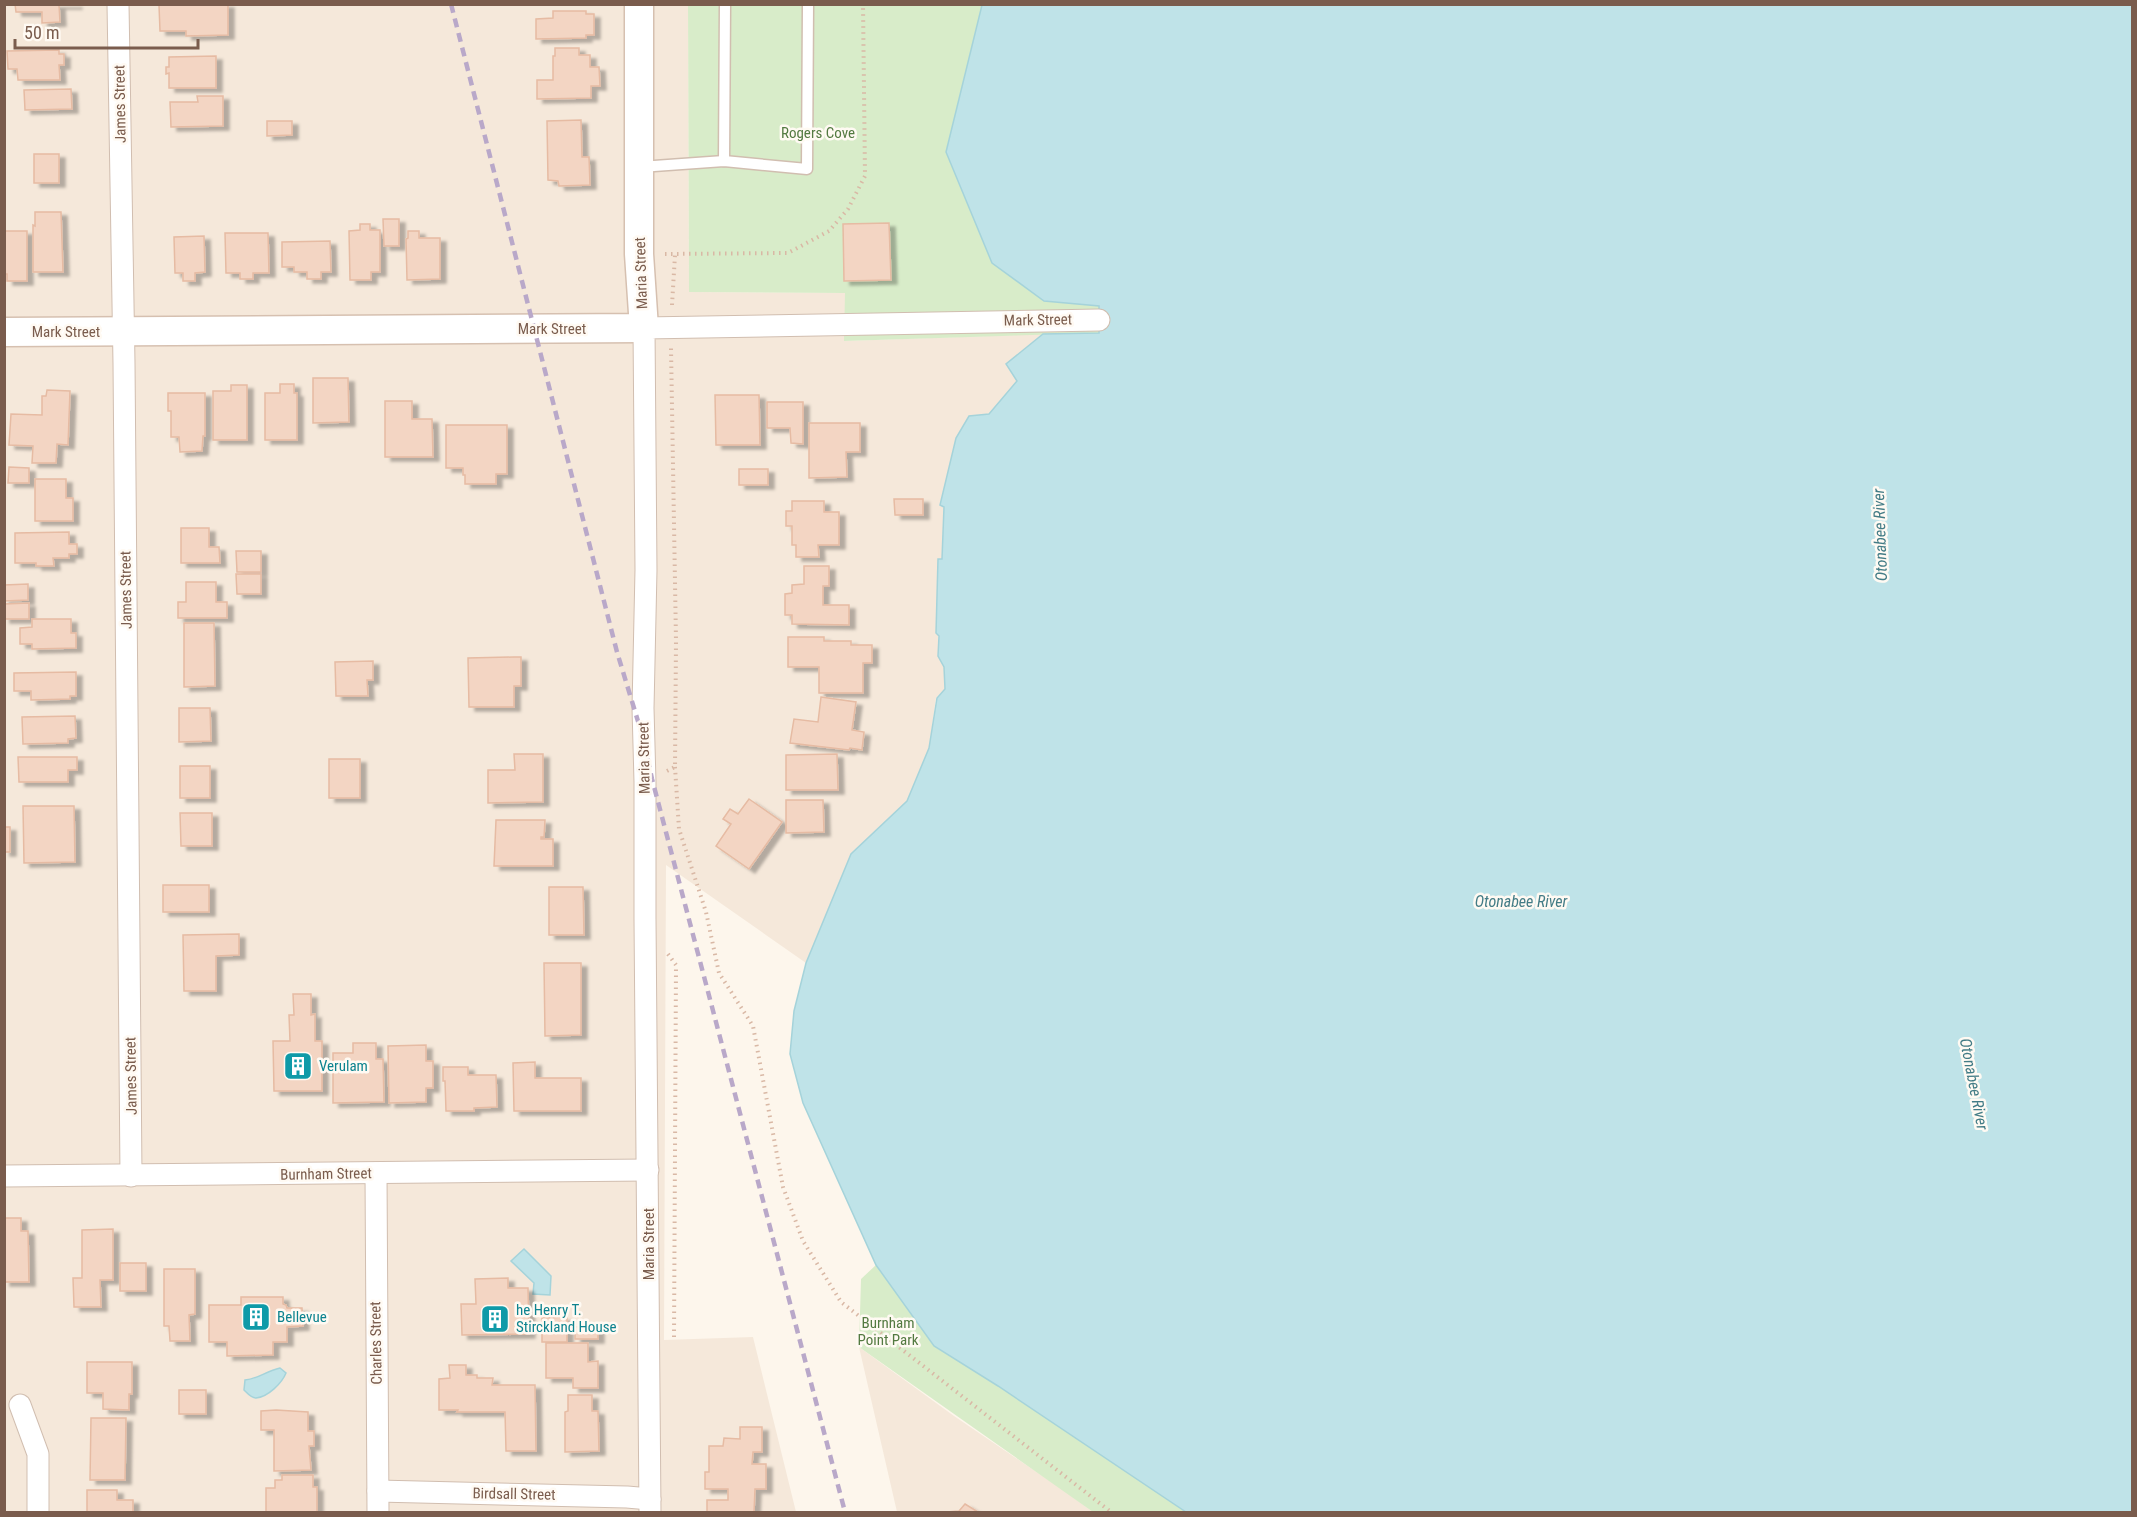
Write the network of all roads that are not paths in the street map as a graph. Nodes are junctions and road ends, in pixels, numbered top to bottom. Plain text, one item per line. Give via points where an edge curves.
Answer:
1 (118, 4) edge
2 (639, 4) edge
3 (725, 4) edge
4 (808, 4) edge
5 (723, 161) junction
6 (639, 167) junction
7 (1099, 320) dead end
8 (657, 327) junction
9 (4, 332) edge
10 (124, 332) junction
11 (648, 1170) junction
12 (376, 1173) junction
13 (4, 1176) edge
14 (131, 1176) junction
15 (20, 1405) dead end
16 (378, 1491) junction
17 (654, 1508) edge
18 (38, 1512) edge
19 (378, 1512) edge

1 - 10 street, James Street
2 - 6 street, Maria Street
3 - 5 lane
4 - 5 lane via 807,169
5 - 6 lane
6 - 8 street, Maria Street via 639,254
7 - 8 street, Mark Street
8 - 10 street, Mark Street
8 - 11 street, Maria Street via 645,570 643,708
9 - 10 street, Mark Street
10 - 14 street, James Street
11 - 12 street, Burnham Street
11 - 17 street, Maria Street
12 - 14 street, Burnham Street
12 - 16 street, Charles Street
13 - 14 street, Burnham Street
15 - 18 street via 38,1454
16 - 17 street, Birdsall Street via 627,1497
16 - 19 street, Charles Street

